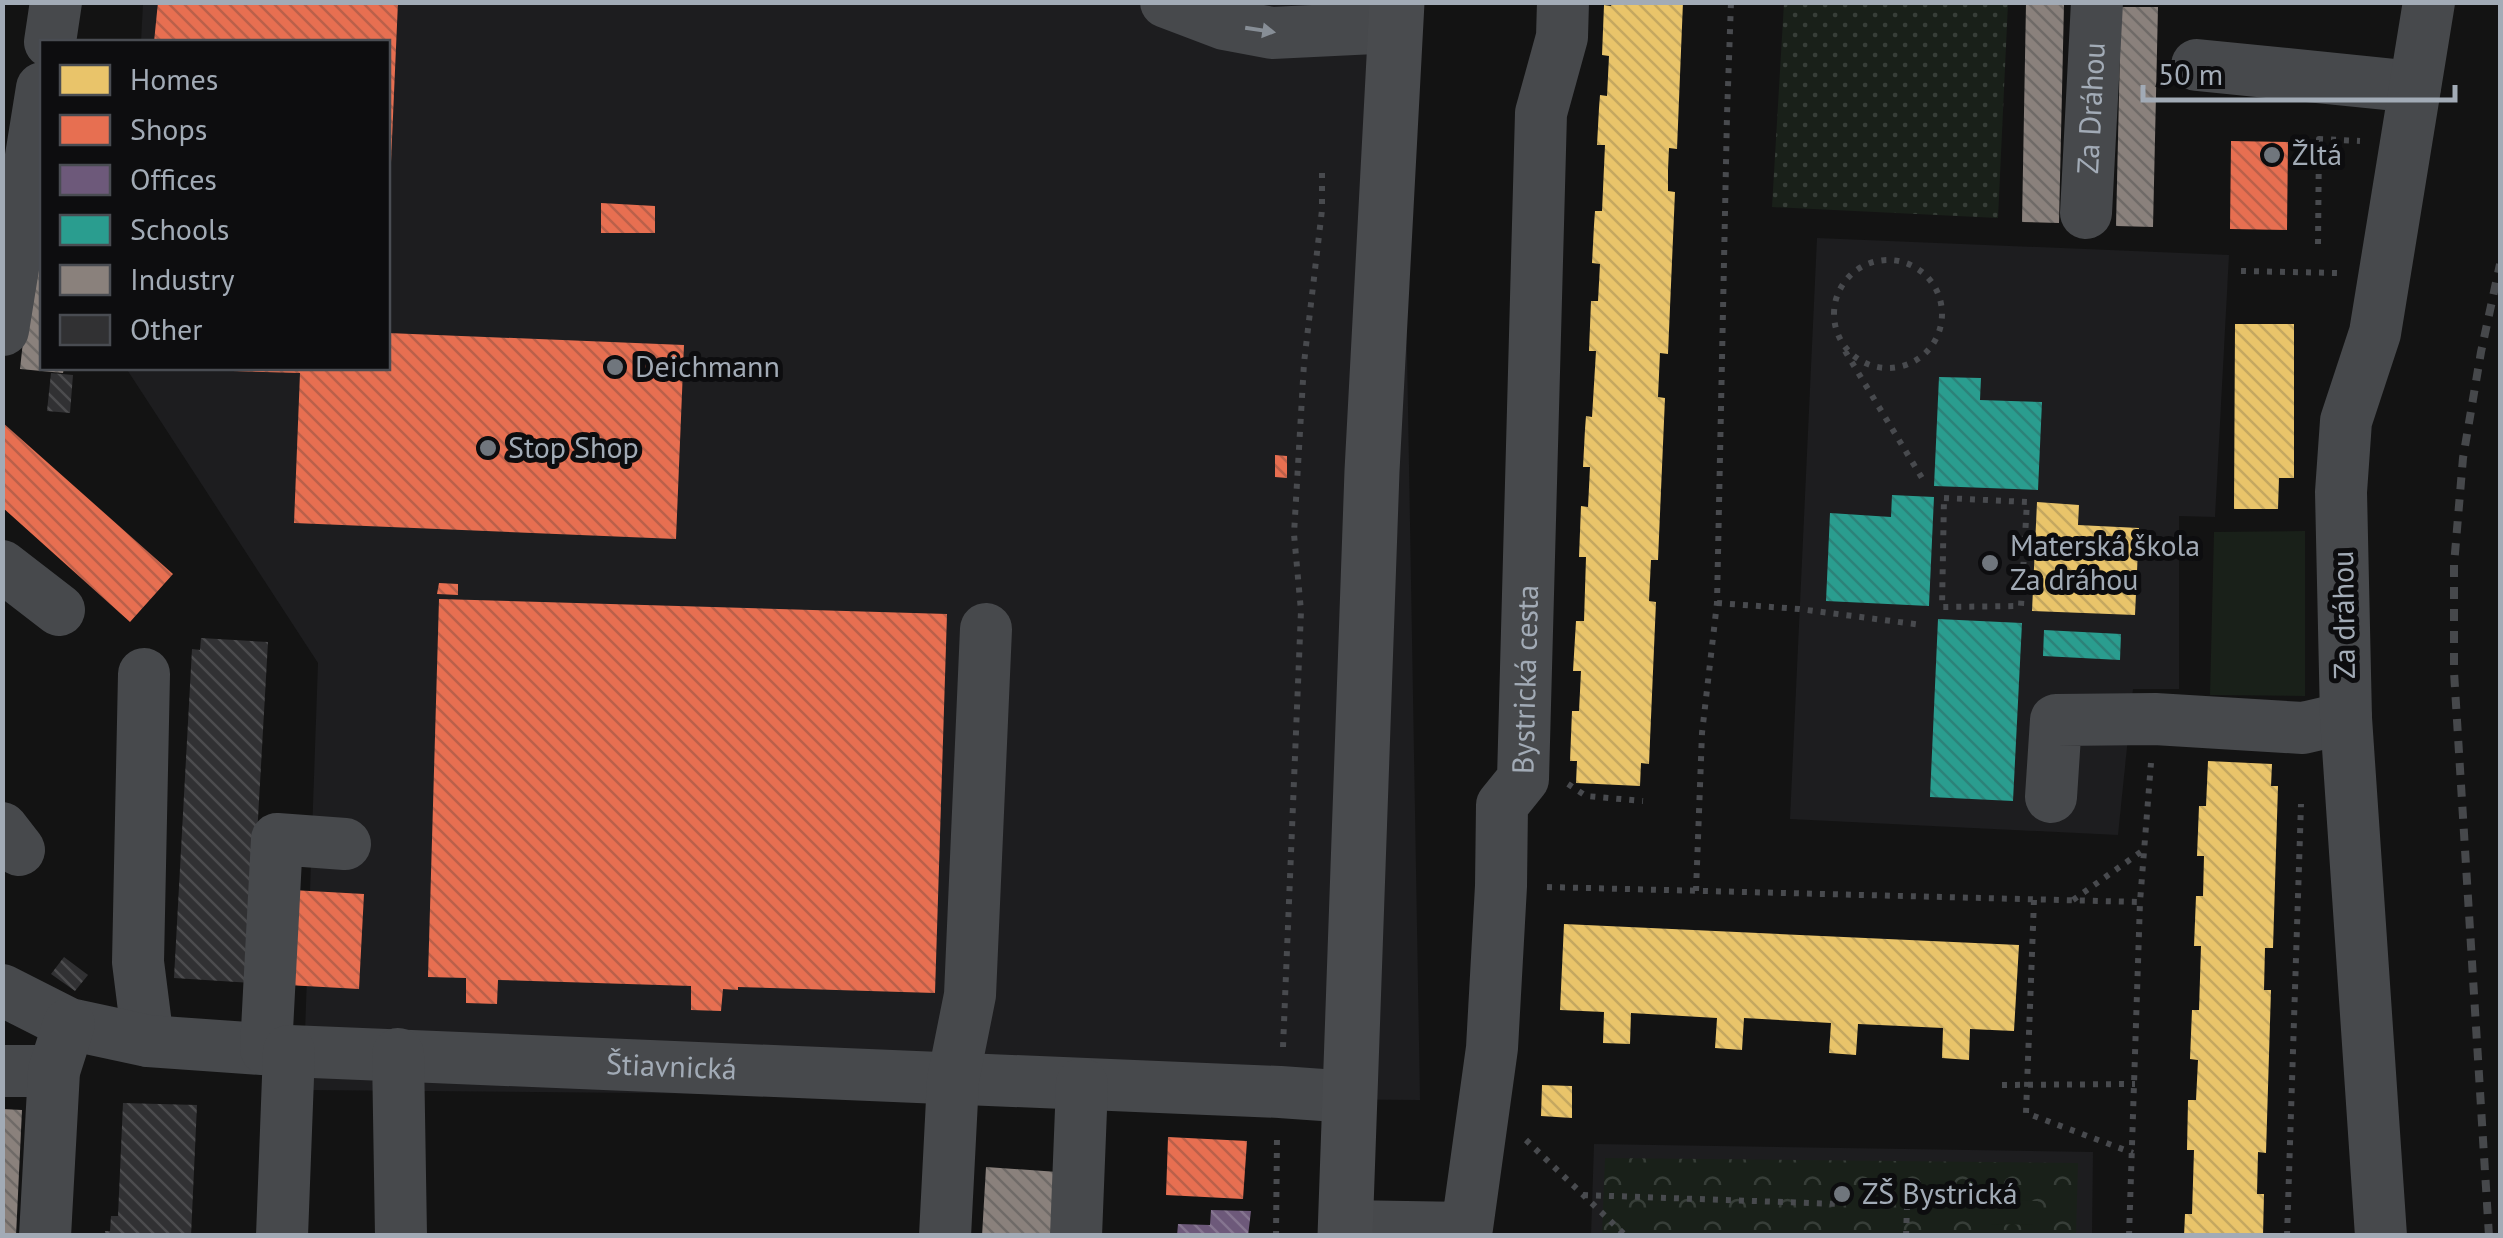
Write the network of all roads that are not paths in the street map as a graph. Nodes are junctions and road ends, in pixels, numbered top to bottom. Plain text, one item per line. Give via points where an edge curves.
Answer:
1 (56, 2) edge
2 (1166, 2) edge
3 (1563, 2) edge
4 (2097, 2) edge
5 (2429, 2) edge
6 (1396, 15) edge
7 (50, 40) edge
8 (2196, 65) dead end
9 (2415, 86) junction
10 (40, 100) edge
11 (2086, 213) dead end
12 (3, 330) edge
13 (2, 566) edge
14 (60, 610) dead end
15 (986, 629) dead end
16 (144, 674) dead end
17 (2325, 723) junction
18 (2052, 797) dead end
19 (345, 844) dead end
20 (2, 990) edge
21 (148, 1041) junction
22 (62, 1048) junction
23 (277, 1050) junction
24 (398, 1054) junction
25 (2, 1071) edge
26 (952, 1080) junction
27 (1082, 1084) junction
28 (1351, 1097) junction
29 (1345, 1231) edge
30 (45, 1236) edge
31 (282, 1236) edge
32 (401, 1236) edge
33 (945, 1236) edge
34 (1076, 1236) edge
35 (2381, 1236) edge

1 - 7 street
2 -> 6 street via 1272,33
3 - 29 street, Bystrická cesta via 1562,36 1541,113 1523,778 1502,805 1492,1048 1467,1228
4 - 11 street, Za Dráhou
5 - 9 street, Za dráhou
6 - 28 main road, Bystrická cesta via 1372,471
8 - 9 street
9 - 17 street, Za dráhou via 2374,332 2346,421
10 - 12 street
13 - 14 street
15 - 26 street via 970,995
16 - 21 street via 138,962
17 - 18 street via 2056,720
17 - 35 street, Za dráhou
19 - 23 street via 277,839
20 - 22 street, Štiavnická
21 - 22 street, Štiavnická
21 - 23 street, Štiavnická
22 - 25 street
22 - 30 street
23 - 24 street, Štiavnická
23 - 31 street
24 - 26 street, Štiavnická
24 - 32 street
26 - 27 street, Štiavnická
26 - 33 street
27 - 28 street, Štiavnická
27 - 34 street
28 - 29 main road, Bystrická cesta

